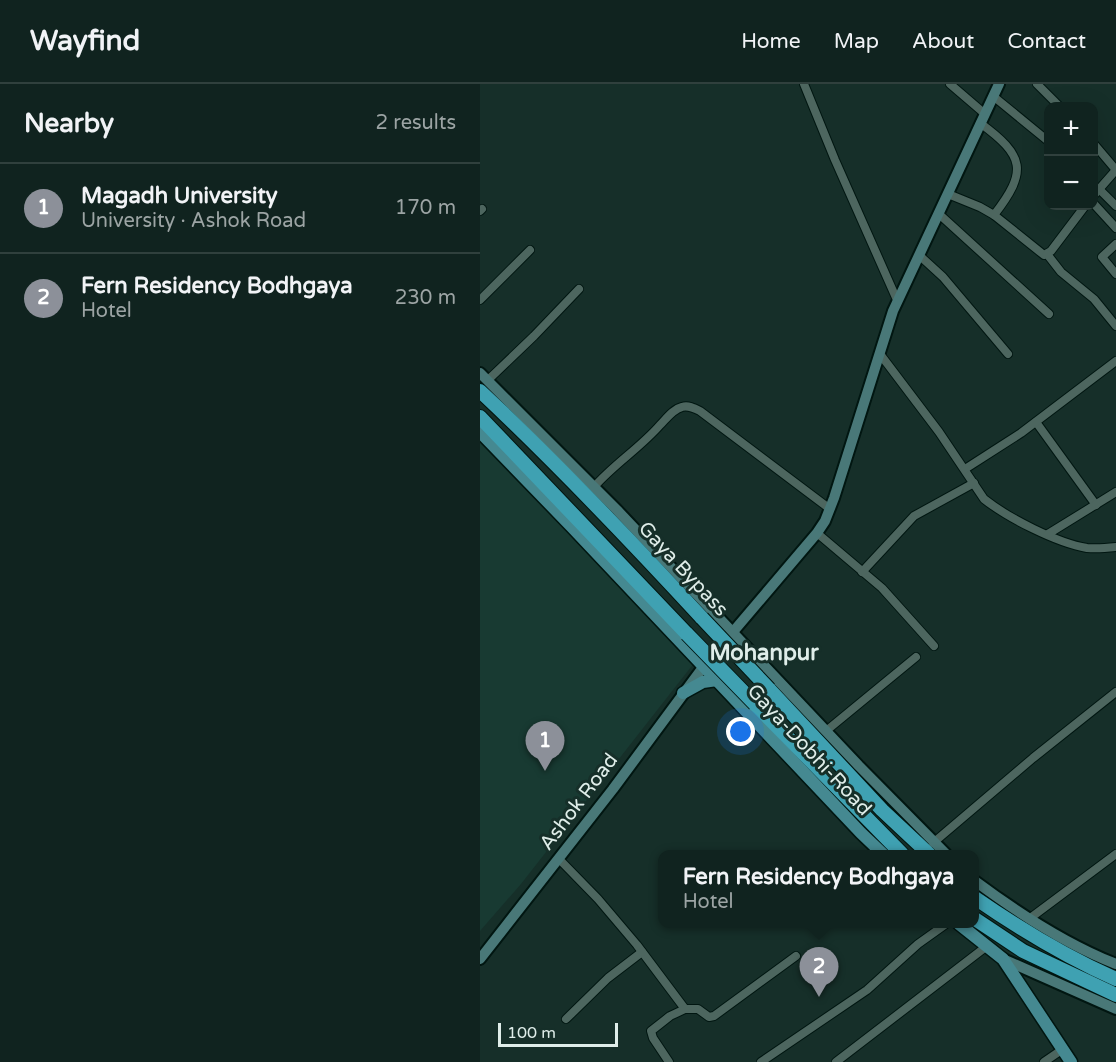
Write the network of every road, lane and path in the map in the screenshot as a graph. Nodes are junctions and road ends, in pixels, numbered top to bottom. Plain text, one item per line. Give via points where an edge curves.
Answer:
1 (804, 84) edge
2 (950, 84) edge
3 (999, 84) edge
4 (1037, 84) edge
5 (993, 96) junction
6 (1055, 102) edge
7 (982, 118) junction
8 (1044, 138) edge
9 (1098, 149) edge
10 (1098, 190) edge
11 (1098, 193) edge
12 (948, 194) junction
13 (1116, 206) edge
14 (1098, 208) edge
15 (1082, 210) edge
16 (939, 214) junction
17 (994, 215) junction
18 (1116, 228) edge
19 (1116, 244) edge
20 (530, 250) dead end
21 (1047, 254) junction
22 (919, 255) junction
23 (1116, 274) edge
24 (579, 289) dead end
25 (480, 300) edge
26 (897, 300) junction
27 (1049, 314) dead end
28 (1116, 326) edge
29 (880, 354) junction
30 (1008, 354) dead end
31 (1116, 361) edge
32 (483, 381) edge
33 (480, 417) edge
34 (1036, 422) junction
35 (480, 432) edge
36 (965, 469) junction
37 (974, 483) junction
38 (594, 487) junction
39 (1116, 492) edge
40 (1096, 505) junction
41 (830, 509) junction
42 (817, 533) junction
43 (1048, 534) junction
44 (1116, 547) edge
45 (862, 572) junction
46 (732, 633) junction
47 (934, 646) dead end
48 (916, 657) dead end
49 (706, 668) junction
50 (717, 680) junction
51 (1116, 692) edge
52 (683, 693) junction
53 (826, 731) junction
54 (931, 849) edge
55 (878, 850) edge
56 (897, 850) edge
57 (1116, 854) edge
58 (559, 859) junction
59 (979, 884) edge
60 (979, 901) edge
61 (1029, 919) junction
62 (979, 923) edge
63 (940, 928) edge
64 (964, 928) edge
65 (987, 946) junction
66 (642, 952) junction
67 (796, 956) dead end
68 (480, 959) edge
69 (1003, 959) junction
70 (1116, 964) edge
71 (1116, 979) edge
72 (1116, 994) edge
73 (685, 1009) junction
74 (1116, 1009) edge
75 (566, 1019) dead end
76 (1063, 1049) junction
77 (669, 1062) edge
78 (761, 1062) edge
79 (836, 1062) edge
80 (1044, 1062) edge
81 (1071, 1062) edge

1 - 26 street
2 - 7 street
3 - 5 street, Ashok Road
4 - 6 street
5 - 7 street, Ashok Road
5 - 8 street
7 - 12 street, Ashok Road
7 - 17 street via 1008,146 1018,170 1009,195
9 - 10 street via 1116,170
11 - 13 street
12 - 16 street, Ashok Road
12 - 17 street
14 - 18 street
15 - 21 street
16 - 22 street, Ashok Road
16 - 27 street
17 - 21 street via 1040,254
19 - 23 street via 1102,257
20 - 25 street
21 - 28 street
22 - 26 street, Ashok Road
22 - 30 street via 943,277
24 - 32 street
26 - 29 street, Ashok Road
29 - 36 street
29 - 41 street, Ashok Road
31 - 34 street
32 - 38 street
32 - 54 highway, Gaya Bypass, bridge via 882,810
33 - 56 highway, bridge
34 - 36 street
34 - 40 street
35 - 49 main road, Gaya-Dobhi-Road
36 - 37 street
37 - 43 street via 993,506
37 - 45 street via 914,516
38 - 41 street via 673,412 687,406 700,411
38 - 46 street
39 - 40 street
40 - 43 street
41 - 42 street, Ashok Road
42 - 45 street
42 - 46 street, Ashok Road
43 - 44 street via 1079,546
45 - 47 street via 882,588
46 - 49 street, Ashok Road
46 - 53 street
48 - 53 street
49 - 50 main road, Gaya-Dobhi-Road
49 - 52 street, Ashok Road
50 - 52 main road via 703,682
50 - 55 main road, Gaya-Dobhi-Road
51 - 54 street via 1032,758
52 - 58 street, Ashok Road
53 - 54 street
57 - 61 street
58 - 66 street
58 - 68 street, Ashok Road
59 - 61 street
60 - 71 highway via 1086,966
61 - 70 street
62 - 72 highway via 1023,951
63 - 78 street via 867,990
64 - 65 main road
65 - 69 main road
65 - 79 street
66 - 73 street
66 - 75 street
67 - 73 street via 712,1017 699,1009
69 - 74 street
69 - 76 main road
73 - 77 street via 651,1031
76 - 80 street
76 - 81 main road

